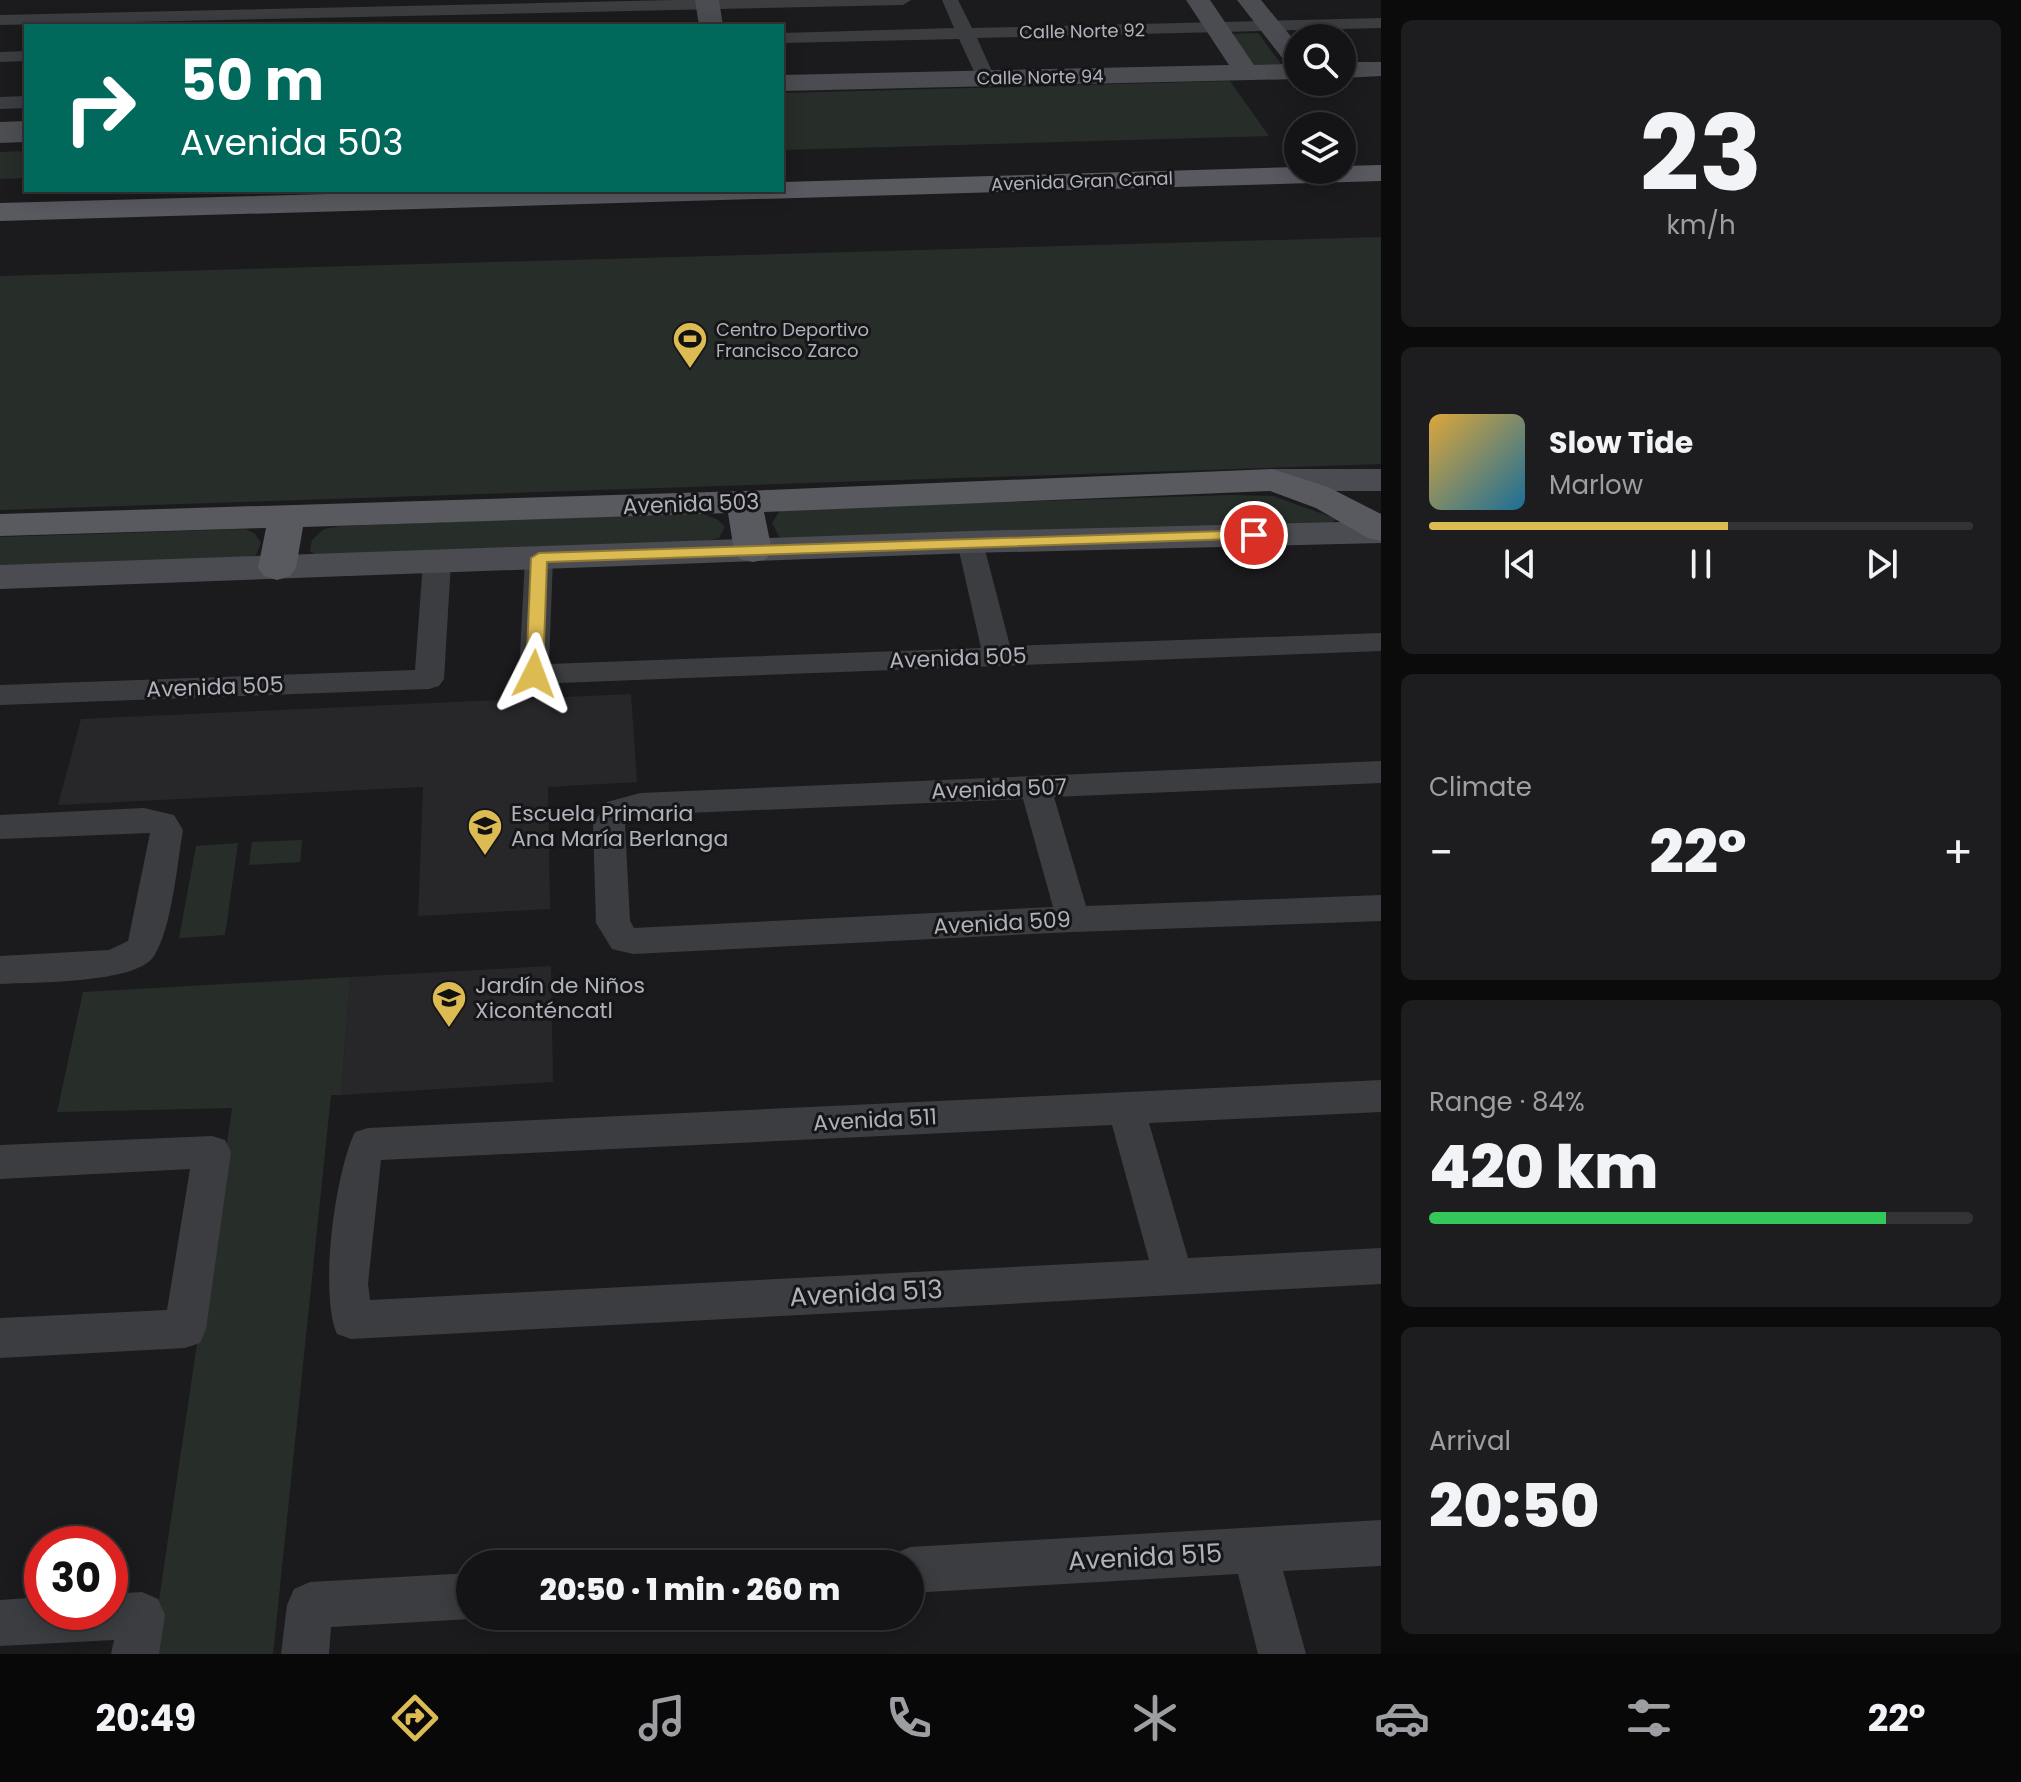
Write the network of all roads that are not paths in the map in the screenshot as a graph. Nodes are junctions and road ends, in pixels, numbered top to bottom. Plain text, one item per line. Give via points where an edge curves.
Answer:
1 (140, 0) edge
2 (903, 0) edge
3 (950, 0) edge
4 (1198, 0) edge
5 (1249, 0) edge
6 (708, 10) edge
7 (415, 13) edge
8 (0, 20) edge
9 (131, 22) edge
10 (1381, 23) edge
11 (1268, 26) junction
12 (1216, 28) junction
13 (966, 33) junction
14 (784, 38) edge
15 (1284, 45) edge
16 (24, 56) edge
17 (0, 57) edge
18 (1381, 69) edge
19 (1356, 70) edge
20 (1284, 72) edge
21 (1247, 73) junction
22 (986, 78) junction
23 (784, 83) edge
24 (24, 102) edge
25 (0, 103) edge
26 (1381, 148) edge
27 (1356, 149) edge
28 (1284, 150) edge
29 (1017, 157) dead end
30 (1381, 173) edge
31 (784, 190) edge
32 (708, 192) edge
33 (0, 212) edge
34 (1272, 480) junction
35 (1381, 480) edge
36 (744, 502) junction
37 (286, 517) junction
38 (0, 525) edge
39 (1381, 531) edge
40 (970, 542) junction
41 (753, 551) junction
42 (539, 558) junction
43 (437, 562) junction
44 (277, 568) junction
45 (0, 577) edge
46 (1381, 642) edge
47 (998, 657) junction
48 (0, 695) edge
49 (1381, 772) edge
50 (1035, 787) junction
51 (0, 827) edge
52 (1381, 908) edge
53 (1073, 919) junction
54 (624, 940) joint
55 (0, 970) edge
56 (1381, 1096) edge
57 (1126, 1108) junction
58 (0, 1162) edge
59 (1381, 1266) edge
60 (1174, 1277) junction
61 (351, 1320) joint
62 (0, 1338) edge
63 (1381, 1543) edge
64 (1254, 1550) junction
65 (924, 1569) edge
66 (456, 1597) edge
67 (0, 1623) edge
68 (139, 1634) edge
69 (305, 1654) edge
70 (1282, 1654) edge

1 - 9 street
2 - 6 street
3 - 13 street
4 - 12 street
5 - 11 street
6 - 7 street
7 - 9 street
8 - 9 street
10 - 11 street, Calle Norte 92
11 - 12 street, Calle Norte 92
11 - 15 street
12 - 13 street, Calle Norte 92
12 - 21 street
13 - 14 street, Calle Norte 92
13 - 22 street
16 - 17 street
18 - 19 street
20 - 21 street, Calle Norte 94
21 - 22 street, Calle Norte 94
22 - 23 street, Calle Norte 94
24 - 25 street
26 - 27 main road
28 - 29 main road, Avenida Gran Canal
30 - 31 main road, Avenida Gran Canal
32 - 33 main road, Avenida Gran Canal
34 - 35 street, Avenida 503
34 - 36 main road, Avenida 503
34 - 39 main road via 1344,505
36 - 37 main road, Avenida 503
36 - 41 main road
37 - 38 main road, Avenida 503
37 - 44 main road
39 - 40 street
40 - 41 street
40 - 47 street
41 - 42 street
42 - 43 street
42 - 47 street, Avenida 505 via 534,674
43 - 44 street
43 - 48 street, Avenida 505 via 429,679
44 - 45 street
46 - 47 street, Avenida 505
49 - 50 street, Avenida 507
50 - 53 street
50 - 54 street, Avenida 507 via 640,804 618,810 609,825 613,923
51 - 55 street via 144,820 163,823 167,838 146,938 130,958
52 - 53 street, Avenida 509
53 - 54 street, Avenida 509
56 - 57 street, Avenida 511
57 - 60 street
57 - 61 street, Avenida 511 via 368,1144 361,1163 348,1284
58 - 62 street via 212,1152 185,1329
59 - 60 street, Avenida 513
60 - 61 street, Avenida 513
63 - 64 street, Avenida 515
64 - 65 street, Avenida 515
64 - 70 street
66 - 69 street via 310,1605
67 - 68 street

